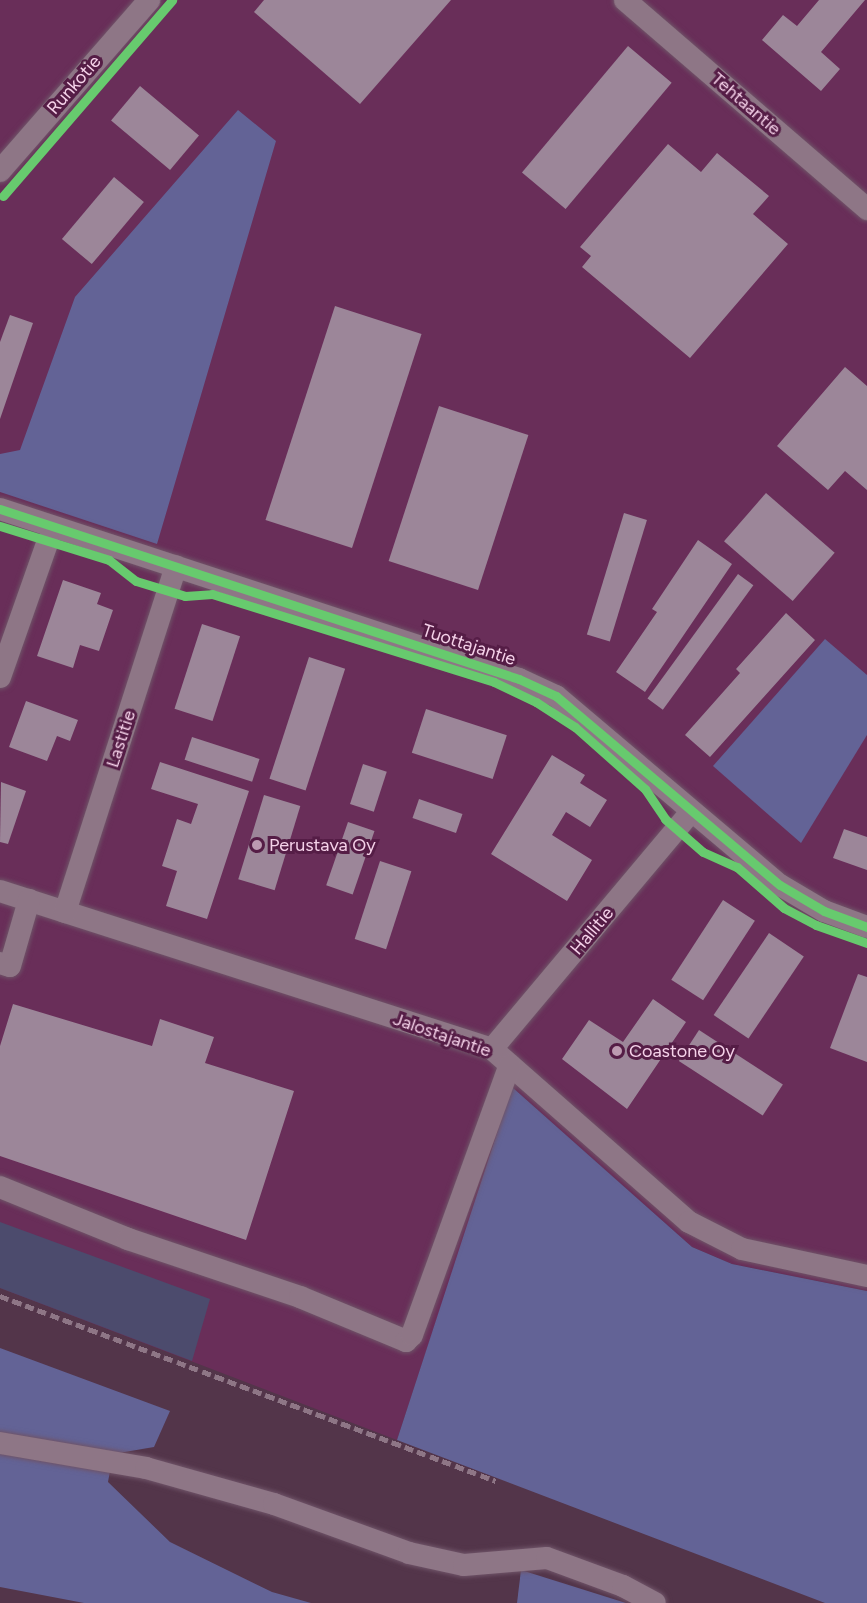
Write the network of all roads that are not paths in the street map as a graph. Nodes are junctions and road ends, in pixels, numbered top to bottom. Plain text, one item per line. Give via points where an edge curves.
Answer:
1 (149, 0) edge
2 (624, 0) edge
3 (0, 171) edge
4 (867, 209) edge
5 (0, 509) edge
6 (48, 541) dead end
7 (176, 566) junction
8 (0, 677) edge
9 (691, 812) junction
10 (0, 891) edge
11 (29, 900) junction
12 (65, 912) junction
13 (867, 927) edge
14 (0, 963) edge
15 (492, 1049) junction
16 (510, 1065) junction
17 (0, 1187) edge
18 (867, 1276) edge
19 (0, 1443) edge
20 (655, 1603) edge

1 - 3 street, Runkotie
2 - 4 street, Tehtaantie
5 - 7 street, Tuottajantie
6 - 8 street
7 - 9 street, Tuottajantie via 519,679 556,696
7 - 12 street, Lastitie
9 - 13 street, Tuottajantie via 780,885 824,911
9 - 15 street, Hallitie
10 - 11 street, Jalostajantie
11 - 12 street, Jalostajantie
11 - 14 street via 10,966
12 - 15 street, Jalostajantie
15 - 16 street, Jalostajantie
16 - 17 street via 412,1335 406,1341 300,1297 128,1239
16 - 18 street, Jalostajantie via 689,1222 716,1238 742,1249
19 - 20 street via 146,1468 274,1504 410,1553 464,1565 547,1558 623,1586

